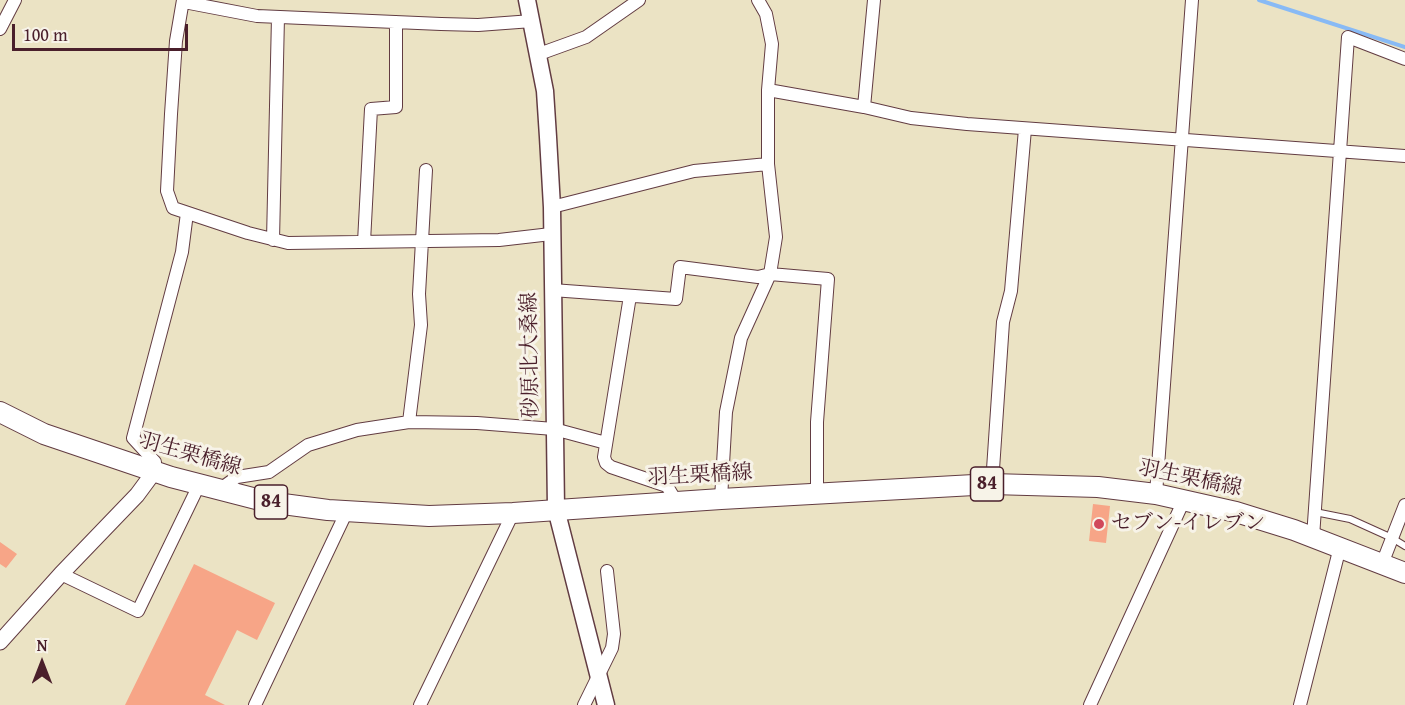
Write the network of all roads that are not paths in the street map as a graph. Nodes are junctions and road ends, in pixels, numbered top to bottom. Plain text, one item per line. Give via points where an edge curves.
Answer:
1 (15, 0) edge
2 (527, 0) edge
3 (639, 0) edge
4 (758, 0) edge
5 (874, 0) edge
6 (1192, 0) edge
7 (184, 1) edge
8 (278, 17) junction
9 (532, 21) junction
10 (396, 22) junction
11 (0, 29) edge
12 (539, 54) junction
13 (1405, 59) edge
14 (768, 90) junction
15 (864, 107) junction
16 (1025, 129) junction
17 (1182, 140) junction
18 (1341, 151) junction
19 (1405, 156) edge
20 (768, 164) junction
21 (426, 170) dead end
22 (552, 207) junction
23 (187, 213) junction
24 (551, 234) junction
25 (273, 240) junction
26 (423, 241) junction
27 (364, 242) junction
28 (770, 273) junction
29 (552, 290) junction
30 (630, 296) junction
31 (0, 412) edge
32 (409, 422) junction
33 (554, 429) junction
34 (606, 443) junction
35 (154, 472) junction
36 (992, 484) junction
37 (199, 485) junction
38 (219, 490) junction
39 (817, 494) junction
40 (1156, 494) junction
41 (721, 499) junction
42 (1184, 500) junction
43 (676, 501) junction
44 (1405, 505) edge
45 (556, 509) junction
46 (347, 511) junction
47 (513, 513) junction
48 (1315, 513) junction
49 (1313, 537) junction
50 (1392, 538) junction
51 (1405, 546) edge
52 (1340, 547) junction
53 (1382, 564) junction
54 (607, 572) dead end
55 (1405, 573) edge
56 (61, 574) junction
57 (0, 642) edge
58 (598, 676) junction
59 (255, 705) edge
60 (420, 705) edge
61 (584, 705) edge
62 (606, 705) edge
63 (1090, 705) edge
64 (1300, 705) edge

1 - 11 street
2 - 9 main road, 砂原北大桑線
3 - 12 street via 586,37
4 - 14 street via 766,14 772,44
5 - 15 street
6 - 17 street
7 - 8 street
7 - 23 street via 176,41 167,191 173,208
8 - 10 street
8 - 25 street
9 - 10 street via 478,25
9 - 12 main road, 砂原北大桑線
10 - 27 street via 396,107 371,109
12 - 22 main road, 砂原北大桑線
13 - 18 street via 1348,37
14 - 15 street
14 - 20 street
15 - 16 street via 911,118
16 - 17 street
16 - 36 street via 1011,291 1003,322
17 - 18 street
17 - 40 street
18 - 19 street
18 - 48 street
20 - 22 street via 694,171
20 - 28 street via 776,237
21 - 26 street
22 - 24 main road, 砂原北大桑線
23 - 25 street
23 - 35 street via 182,252 133,438 155,462
24 - 26 street via 499,240
24 - 29 main road, 砂原北大桑線
25 - 27 street
26 - 27 street
26 - 32 street via 421,325
28 - 30 street via 758,277 680,267 676,299
28 - 39 street via 828,279 817,422
28 - 41 street via 741,338 726,412
29 - 30 street
29 - 33 main road, 砂原北大桑線
30 - 34 street
31 - 35 main road, 羽生栗橋線 / 84 via 44,434
32 - 33 street
32 - 38 street via 357,430 308,445 270,472 237,477
33 - 34 street
33 - 45 main road, 砂原北大桑線
34 - 43 street via 606,463 667,486
35 - 37 main road, 羽生栗橋線 / 84
35 - 56 street via 138,495
36 - 39 main road, 羽生栗橋線 / 84
36 - 40 main road, 羽生栗橋線 / 84 via 1098,487
37 - 38 main road, 羽生栗橋線 / 84
37 - 56 street via 138,611
38 - 46 main road, 羽生栗橋線 / 84 via 268,502
39 - 41 main road, 羽生栗橋線 / 84
40 - 42 main road, 羽生栗橋線 / 84
41 - 43 main road, 羽生栗橋線 / 84
42 - 49 main road, 羽生栗橋線 / 84
42 - 63 street
43 - 45 main road, 羽生栗橋線 / 84
44 - 50 street
45 - 47 main road, 羽生栗橋線 / 84
45 - 58 main road, 砂原北大桑線
46 - 47 main road, 羽生栗橋線 / 84 via 429,516
46 - 59 street
47 - 60 street
48 - 49 street
48 - 50 lane via 1350,519
49 - 52 main road, 羽生栗橋線 / 84
50 - 51 lane
50 - 53 street
52 - 53 main road, 羽生栗橋線 / 84
52 - 64 street
53 - 55 main road, 羽生栗橋線 / 84
54 - 58 street via 614,634 612,648
56 - 57 street
58 - 61 street
58 - 62 main road, 砂原北大桑線

